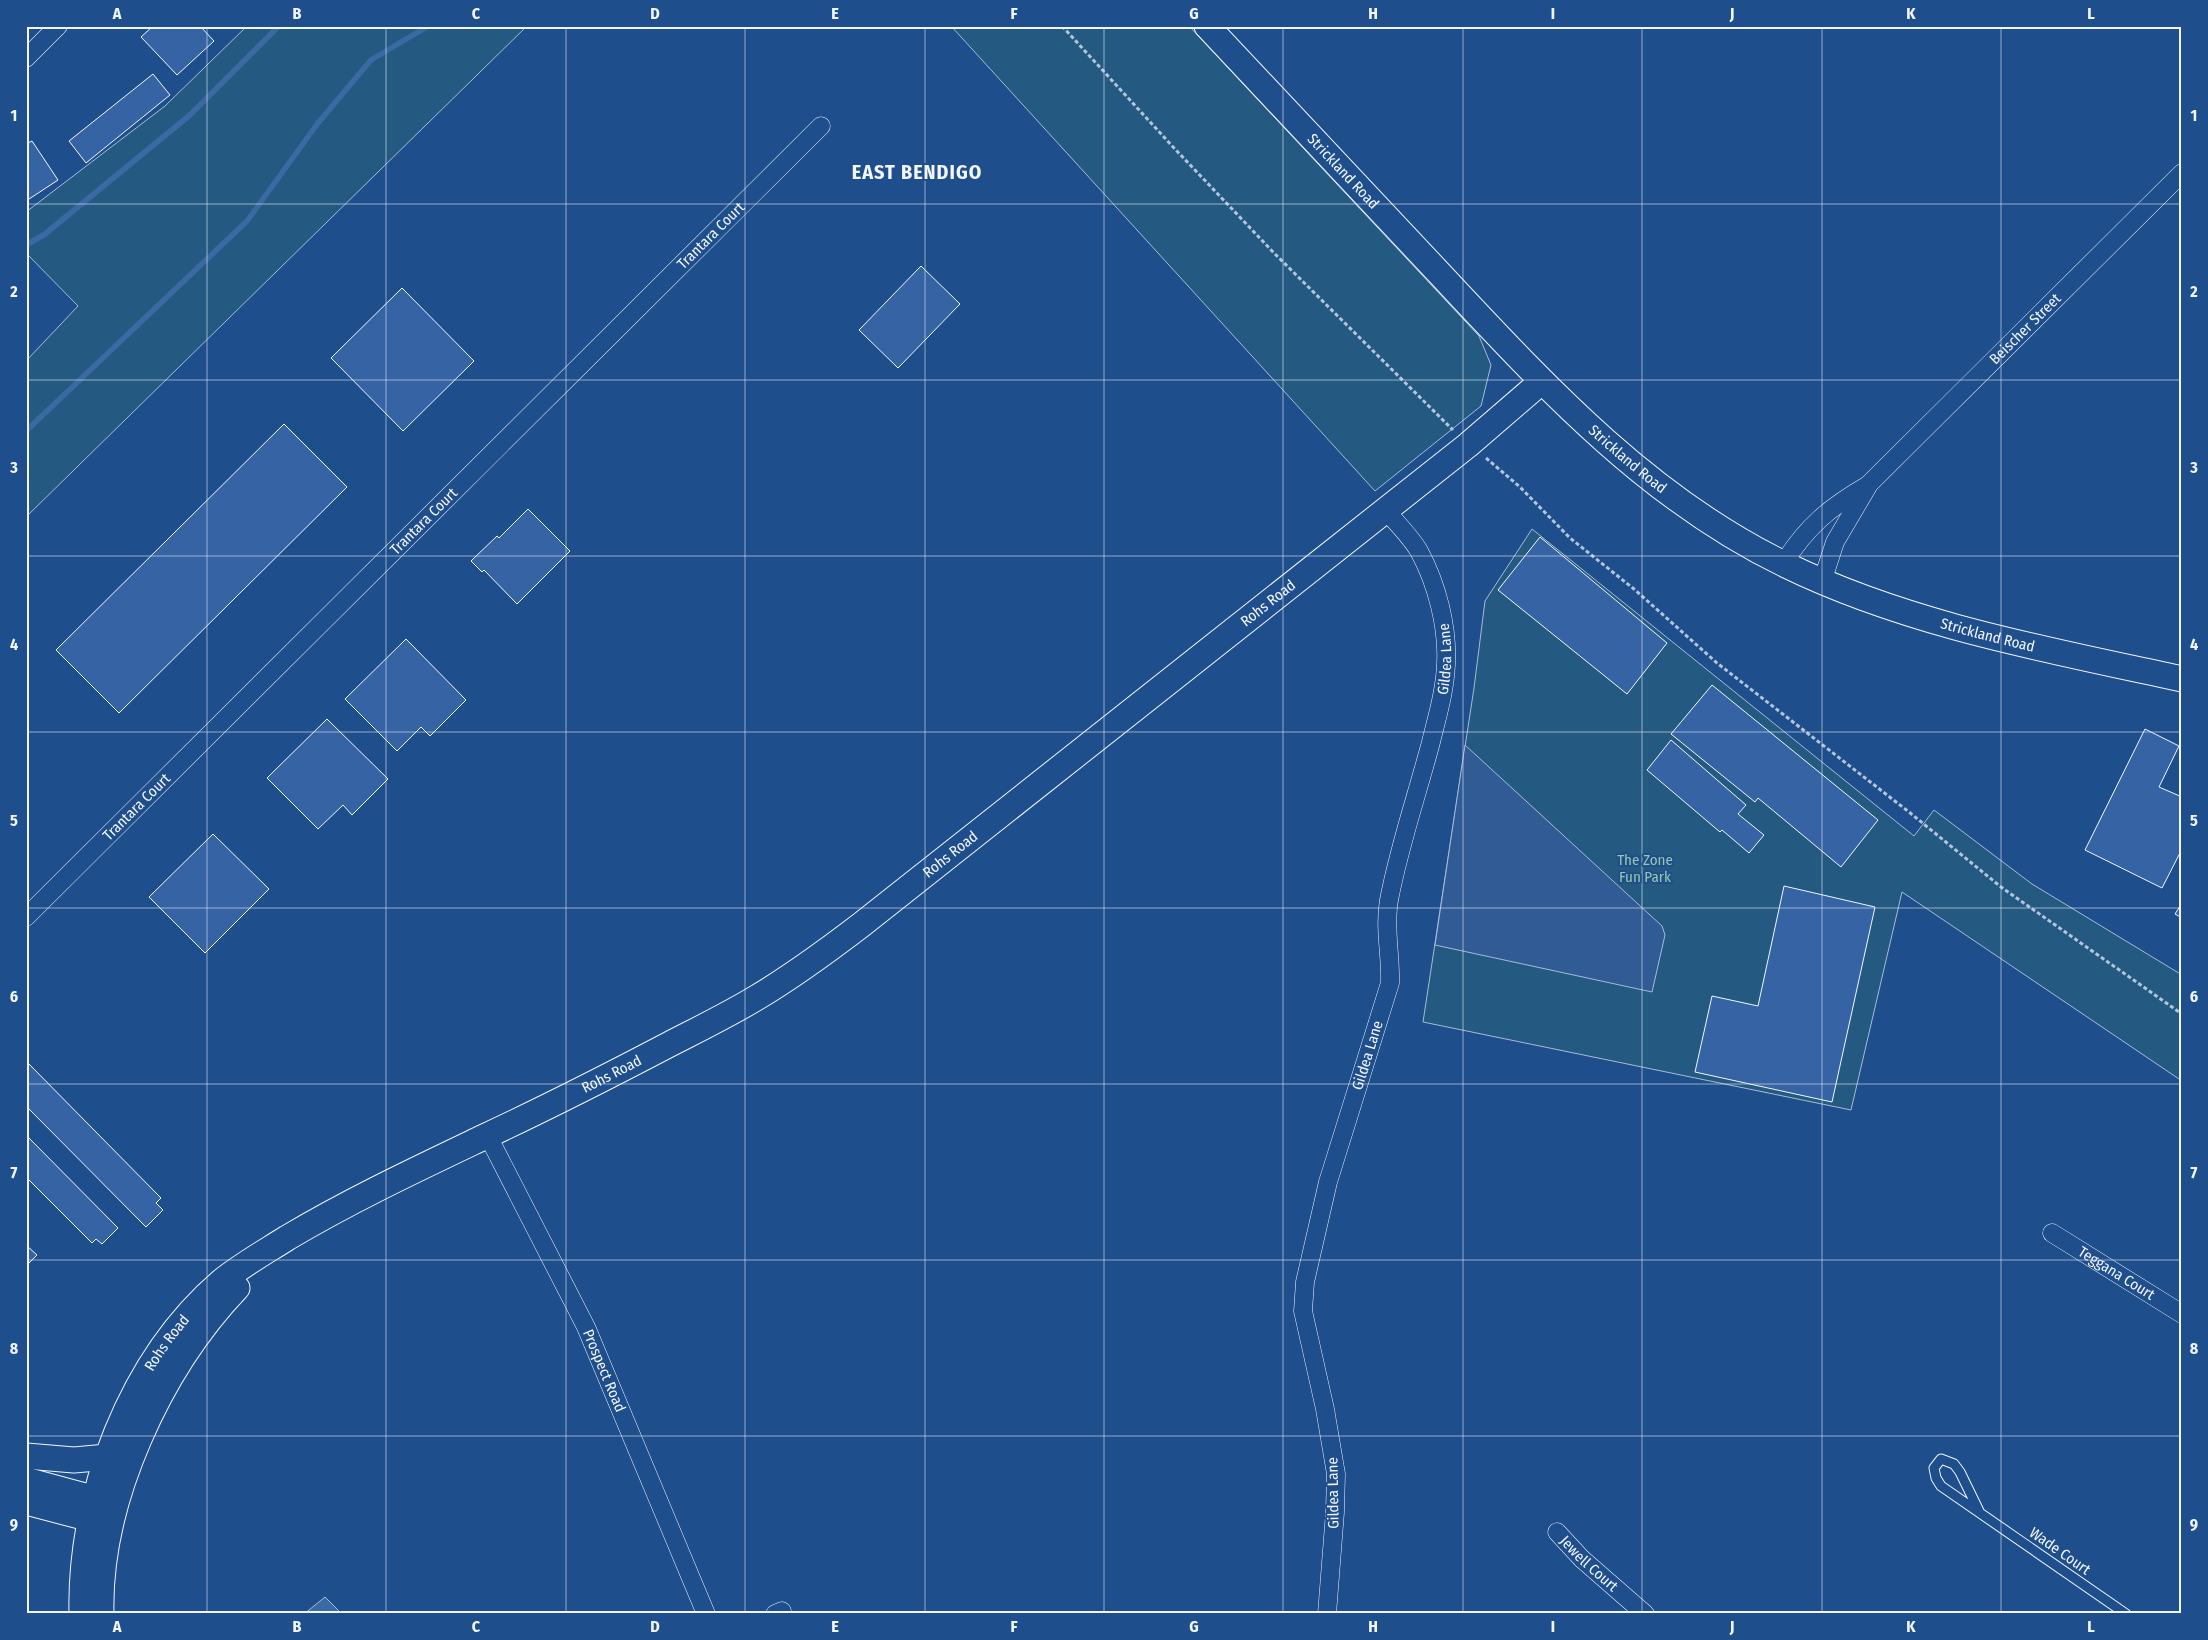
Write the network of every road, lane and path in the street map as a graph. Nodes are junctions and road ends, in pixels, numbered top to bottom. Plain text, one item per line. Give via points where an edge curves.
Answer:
1 (58, 26) edge
2 (1062, 26) edge
3 (1207, 26) edge
4 (26, 58) edge
5 (821, 126) dead end
6 (2182, 173) edge
7 (1540, 382) junction
8 (1468, 445) junction
9 (1868, 485) junction
10 (1385, 510) junction
11 (1783, 564) junction
12 (1822, 582) junction
13 (2182, 679) edge
14 (26, 917) edge
15 (2182, 1014) edge
16 (488, 1136) junction
17 (298, 1232) junction
18 (2052, 1234) dead end
19 (2182, 1314) edge
20 (26, 1456) edge
21 (107, 1457) junction
22 (26, 1480) edge
23 (26, 1502) edge
24 (1979, 1511) junction
25 (104, 1512) junction
26 (1557, 1532) dead end
27 (82, 1614) edge
28 (100, 1614) edge
29 (706, 1614) edge
30 (1327, 1614) edge
31 (1645, 1614) edge
32 (2126, 1614) edge

1 - 4 street
2 - 8 path via 1268,246
3 - 7 main road, Strickland Road
5 - 14 street, Trantara Court
6 - 9 street, Beischer Street
7 - 8 main road, Rohs Road
7 - 11 main road, Strickland Road via 1646,476 1713,523
8 - 10 main road, Rohs Road
8 - 15 path via 1509,476 1570,538 1717,663 2001,887
9 - 11 street, Beischer Street via 1840,502 1808,529
9 - 12 street, Beischer Street via 1839,534
10 - 16 main road, Rohs Road via 802,969 691,1033
10 - 30 street, Gildea Lane via 1418,550 1433,581 1443,622 1446,665 1437,717 1389,903 1390,983 1328,1182 1305,1282 1303,1311 1336,1474
11 - 12 main road, Strickland Road
12 - 13 main road, Strickland Road via 1969,630
16 - 17 main road, Rohs Road via 371,1191
16 - 29 street, Prospect Road via 586,1327
17 - 21 main road, Rohs Road via 249,1261 196,1307 148,1372
17 - 25 main road, Rohs Road via 232,1292 186,1352 161,1392
18 - 19 street, Teggana Court
20 - 21 main road via 74,1460
21 - 25 main road, Rohs Road
22 - 25 main road
23 - 25 main road
24 - 24 lane, Wade Court via 1942,1486 1936,1478 1934,1468 1941,1460 1954,1464 1960,1472
24 - 32 lane, Wade Court
25 - 27 main road via 86,1553
25 - 28 main road via 105,1558
26 - 31 street, Jewell Court via 1582,1559

